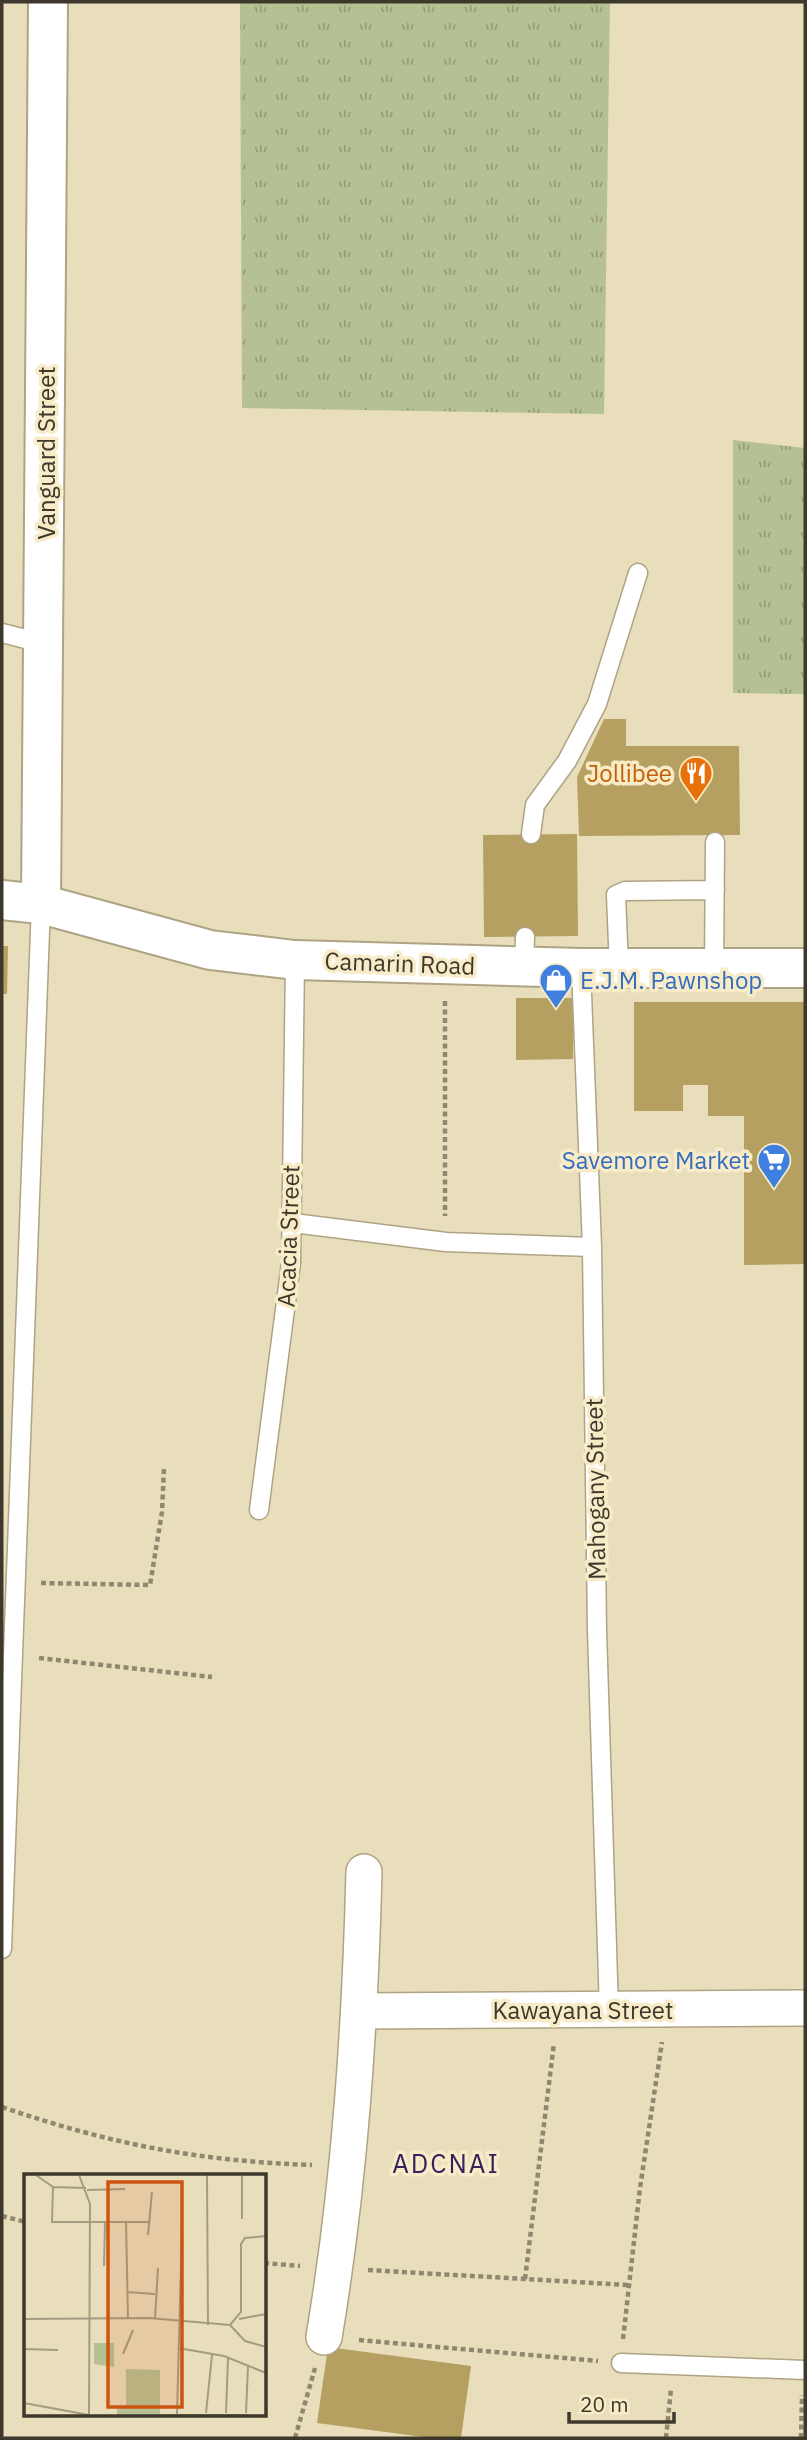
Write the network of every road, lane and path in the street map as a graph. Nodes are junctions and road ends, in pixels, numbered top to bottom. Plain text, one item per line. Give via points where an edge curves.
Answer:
1 (48, 2) edge
2 (638, 573) dead end
3 (2, 633) edge
4 (45, 644) junction
5 (531, 834) dead end
6 (715, 842) dead end
7 (715, 890) junction
8 (2, 900) edge
9 (41, 904) junction
10 (295, 960) junction
11 (445, 965) junction
12 (581, 968) junction
13 (619, 968) junction
14 (805, 968) edge
15 (714, 969) junction
16 (293, 1223) junction
17 (446, 1242) junction
18 (592, 1247) junction
19 (164, 1467) dead end
20 (259, 1510) dead end
21 (15, 1583) junction
22 (12, 1655) junction
23 (212, 1677) dead end
24 (364, 1872) dead end
25 (2, 1949) edge
26 (805, 2008) edge
27 (667, 2010) junction
28 (360, 2011) junction
29 (558, 2011) junction
30 (609, 2011) junction
31 (2, 2107) edge
32 (347, 2167) junction
33 (2, 2216) edge
34 (24, 2222) edge
35 (335, 2268) junction
36 (525, 2279) junction
37 (629, 2285) junction
38 (324, 2337) junction
39 (621, 2363) junction
40 (674, 2367) junction
41 (804, 2370) edge
42 (295, 2438) edge
43 (666, 2438) edge
44 (801, 2438) edge

1 - 4 street, Vanguard Street
2 - 5 lane via 597,704 568,761 535,805
3 - 4 lane
4 - 9 street, Vanguard Street
6 - 7 lane
7 - 13 lane via 625,891 616,895
7 - 15 lane
8 - 9 street, Camarin Road
9 - 10 street, Camarin Road via 210,950
9 - 21 lane
10 - 11 street, Camarin Road
10 - 16 lane, Acacia Street
11 - 12 street, Camarin Road via 524,952
11 - 17 path
12 - 13 street, Camarin Road
12 - 18 lane, Mahogany Street
13 - 15 street, Camarin Road
14 - 15 street, Camarin Road
16 - 17 lane
16 - 20 lane, Acacia Street via 288,1298
17 - 18 lane
18 - 30 lane, Mahogany Street via 597,1630
19 - 21 path via 150,1585
21 - 22 lane
22 - 23 path
22 - 25 lane
24 - 28 street
26 - 27 street, Kawayana Street
27 - 30 street, Kawayana Street
27 - 37 path
28 - 29 street, Kawayana Street
28 - 32 street
29 - 30 street, Kawayana Street
29 - 36 path
31 - 32 path via 106,2140 163,2152
32 - 35 street
33 - 34 path
35 - 36 path
35 - 38 street
36 - 37 path
37 - 39 path
38 - 39 path
38 - 42 path
39 - 40 lane
40 - 41 lane
40 - 43 path
41 - 44 path

